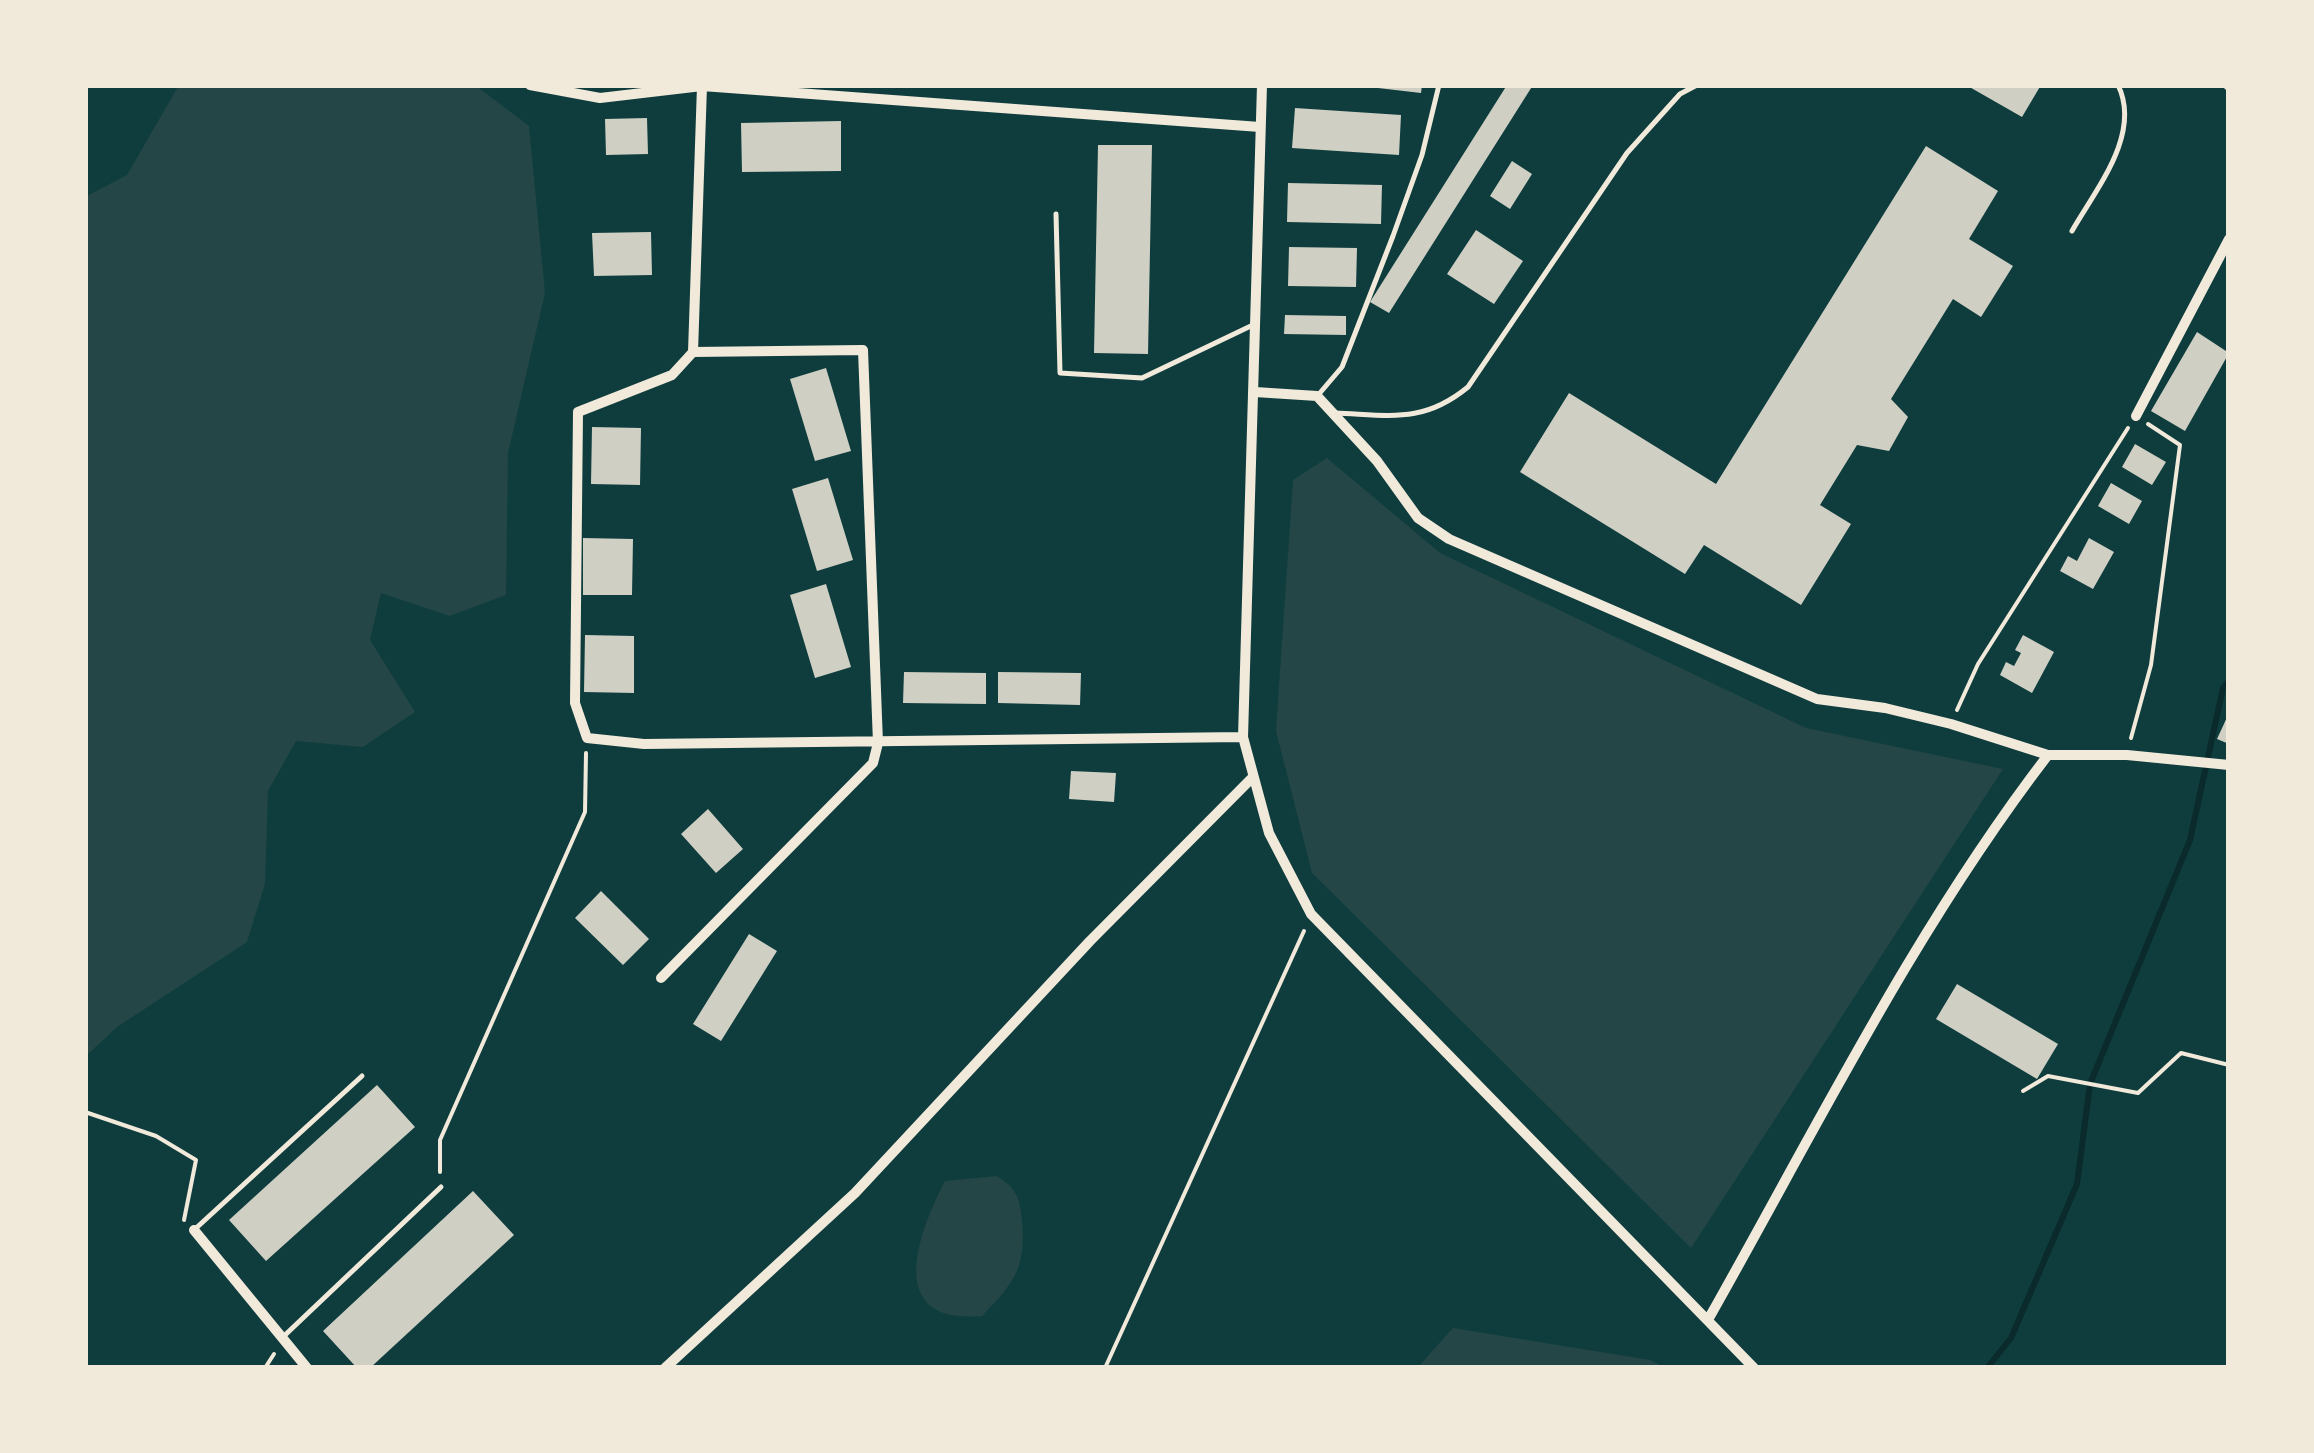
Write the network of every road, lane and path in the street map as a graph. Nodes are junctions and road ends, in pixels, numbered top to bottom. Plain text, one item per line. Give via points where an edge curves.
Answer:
1 (530, 85) edge
2 (1262, 85) edge
3 (1439, 85) edge
4 (1696, 85) edge
5 (2118, 85) edge
6 (702, 86) edge
7 (1260, 127) junction
8 (1056, 214) dead end
9 (2072, 231) dead end
10 (2229, 238) edge
11 (1257, 322) junction
12 (692, 352) junction
13 (1255, 392) junction
14 (1317, 396) junction
15 (1332, 413) junction
16 (2136, 416) junction
17 (1951, 724) junction
18 (1243, 737) junction
19 (586, 738) junction
20 (878, 743) junction
21 (2048, 755) junction
22 (2127, 755) junction
23 (2229, 766) edge
24 (1251, 779) junction
25 (1311, 914) junction
26 (661, 978) dead end
27 (2229, 1065) edge
28 (362, 1076) dead end
29 (2023, 1090) dead end
30 (85, 1112) edge
31 (441, 1187) joint
32 (194, 1230) junction
33 (1709, 1318) junction
34 (283, 1337) junction
35 (307, 1368) edge
36 (665, 1368) edge
37 (1104, 1368) edge
38 (1754, 1368) edge

1 - 6 street via 600,98
2 - 7 street
3 - 14 lane via 1394,236 1342,367
4 - 15 lane via 1627,152 1468,387 1421,416
5 - 9 lane via 2126,101 2121,145
6 - 7 street
6 - 12 street
7 - 11 street
8 - 11 lane via 1060,373 1142,378
10 - 16 street
11 - 13 street
12 - 19 street via 672,375 578,412 575,703
12 - 20 street via 862,350
13 - 14 street
13 - 18 street
14 - 15 street
15 - 17 street via 1418,518 1450,540 1817,699
16 - 17 path via 1978,664
16 - 22 path via 2180,445 2151,665
17 - 21 street
18 - 20 street
18 - 24 street
19 - 20 street via 644,744
19 - 31 path via 585,812 440,1140
20 - 26 street via 873,763
21 - 22 street
21 - 33 street via 2005,811 1871,1030
22 - 23 street
24 - 25 street via 1284,868
24 - 36 street via 854,1192
25 - 33 street
25 - 37 path
27 - 29 path via 2182,1053 2138,1093 2048,1076
28 - 32 lane
30 - 32 path via 156,1136 196,1160 181,1218
31 - 34 lane
32 - 34 street
33 - 38 street
34 - 35 street

